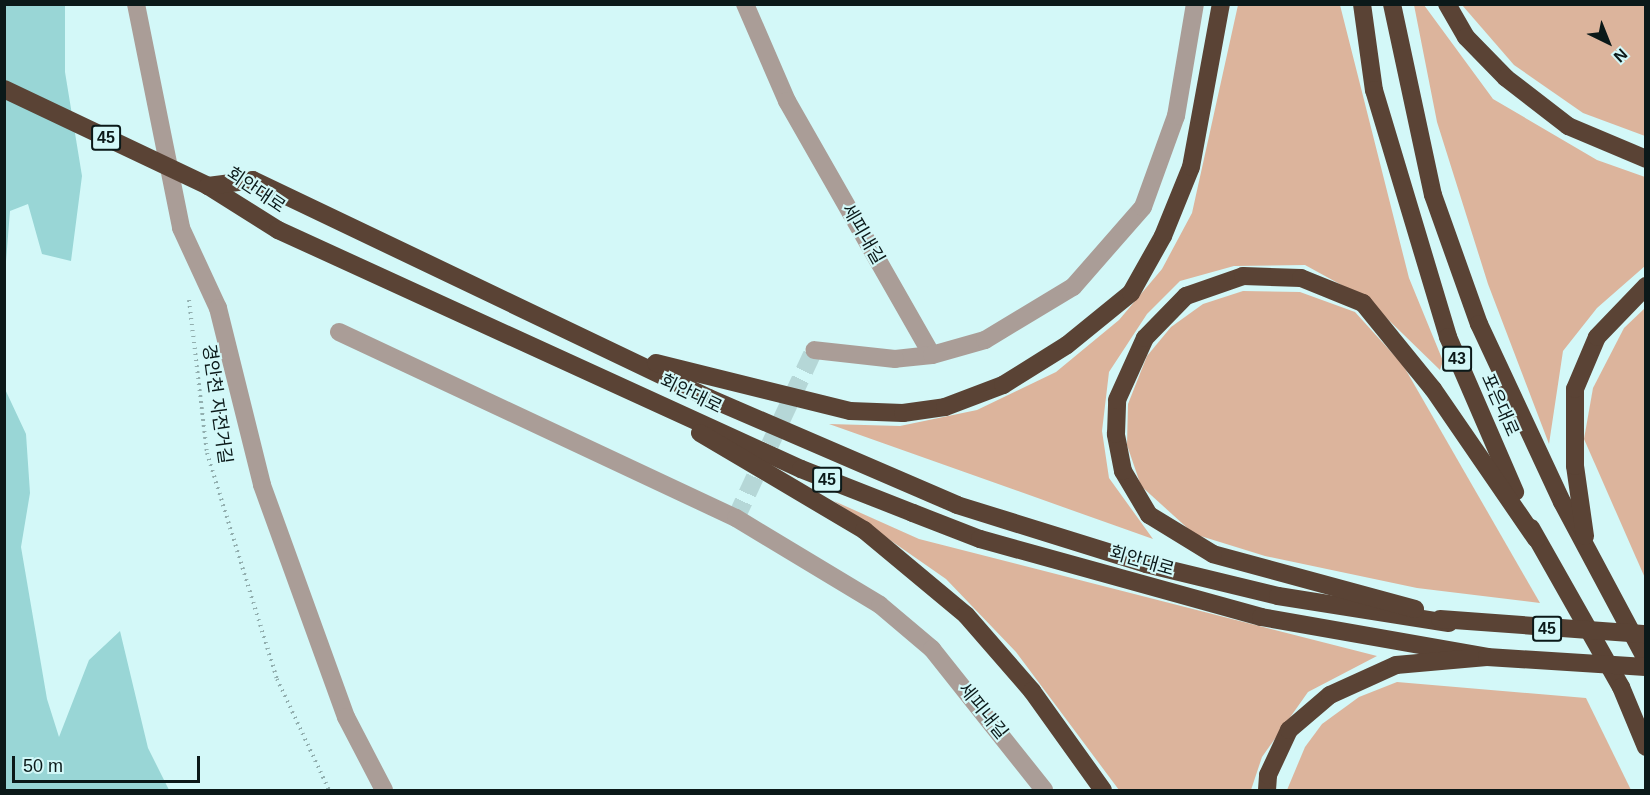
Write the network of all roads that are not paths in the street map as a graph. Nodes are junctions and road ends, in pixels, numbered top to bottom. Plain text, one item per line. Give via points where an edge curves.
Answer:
1 (136, 4) edge
2 (745, 4) edge
3 (1195, 4) edge
4 (1221, 4) edge
5 (1362, 4) edge
6 (1392, 4) edge
7 (1447, 4) edge
8 (4, 89) edge
9 (1646, 159) edge
10 (208, 186) junction
11 (1646, 286) edge
12 (339, 332) dead end
13 (814, 350) dead end
14 (616, 352) junction
15 (932, 355) junction
16 (603, 375) junction
17 (1536, 539) junction
18 (1587, 550) junction
19 (1449, 623) junction
20 (1646, 634) edge
21 (1487, 657) junction
22 (1646, 659) edge
23 (1646, 667) edge
24 (1621, 687) junction
25 (1646, 729) edge
26 (1646, 747) edge
27 (384, 790) edge
28 (1044, 790) edge
29 (1103, 790) edge
30 (1267, 790) edge

1 - 27 street via 181,228 218,308 266,496 346,717
2 - 15 street, 세피내길 via 787,100
3 - 15 street via 1173,127 1143,207 1073,287 985,340
4 - 14 highway via 1191,167 1164,236 1131,293 1067,345 1004,385 945,406 903,413 850,411 768,395
5 - 17 highway, 포은대로 / 43 via 1374,90 1448,337
6 - 18 highway, 포은대로 via 1432,195 1479,324
7 - 9 highway via 1466,37 1506,78 1568,126
8 - 10 highway, 45
10 - 14 highway, 회안대로 / 45 via 253,180
10 - 16 highway, 회안대로 / 45 via 278,231
11 - 18 highway via 1597,337 1575,389 1575,466
12 - 28 street, 세피내길 via 736,518 880,605 932,649
13 - 15 street via 895,359
14 - 19 highway, 회안대로 / 45 via 709,399 957,505 1146,564 1278,596
16 - 21 highway, 회안대로 / 45 via 801,469 981,539 1261,617
16 - 29 highway via 864,530 949,601 1032,691
17 - 19 highway via 1434,389 1363,303 1301,278 1243,276 1186,296 1145,338 1118,400 1116,434 1123,471 1149,515 1213,554 1375,594
17 - 24 highway, 포은대로 / 43
18 - 22 highway, 포은대로
19 - 20 highway, 45
21 - 23 highway
21 - 30 highway via 1396,665 1330,695 1289,730 1268,775
24 - 25 street, 포은대로
24 - 26 highway

